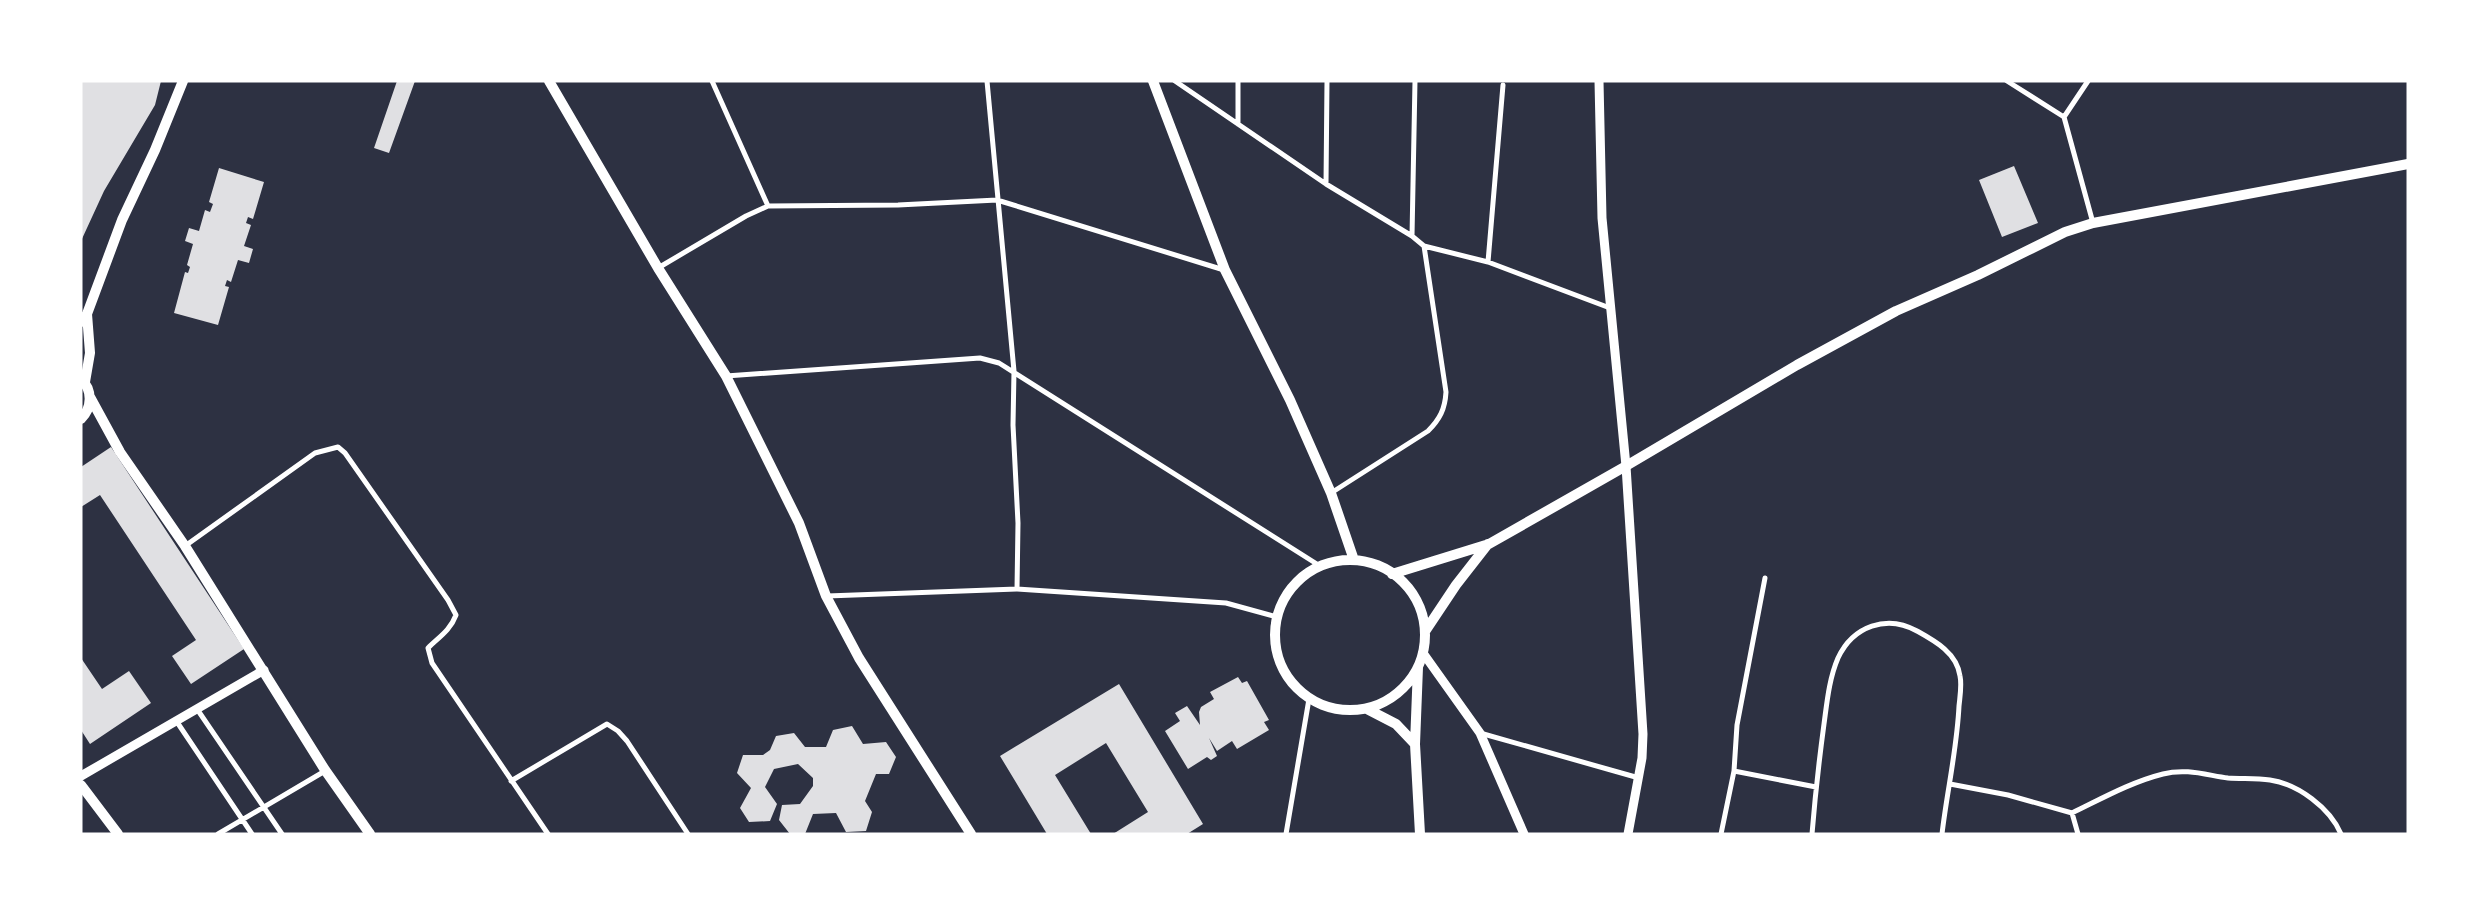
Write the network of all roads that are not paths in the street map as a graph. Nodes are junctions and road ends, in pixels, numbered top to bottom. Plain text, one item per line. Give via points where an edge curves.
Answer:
1 (183, 81) edge
2 (549, 81) edge
3 (712, 81) edge
4 (987, 81) edge
5 (1153, 81) edge
6 (1157, 81) edge
7 (1175, 81) edge
8 (1238, 81) edge
9 (1326, 81) edge
10 (1415, 81) edge
11 (1599, 81) edge
12 (2007, 81) edge
13 (2088, 81) edge
14 (1503, 85) dead end
15 (1158, 94) junction
16 (2064, 118) junction
17 (1238, 124) junction
18 (2408, 164) edge
19 (1326, 184) junction
20 (997, 200) junction
21 (768, 206) junction
22 (2093, 223) junction
23 (1412, 236) junction
24 (1424, 246) junction
25 (1488, 262) junction
26 (658, 268) junction
27 (1225, 270) junction
28 (1610, 308) junction
29 (84, 318) edge
30 (1014, 371) junction
31 (726, 376) junction
32 (83, 380) edge
33 (90, 397) junction
34 (81, 419) edge
35 (1626, 466) junction
36 (1331, 493) junction
37 (1489, 544) junction
38 (185, 546) junction
39 (1354, 560) junction
40 (1320, 566) junction
41 (1392, 574) junction
42 (1765, 578) dead end
43 (1017, 589) junction
44 (826, 596) junction
45 (1276, 616) junction
46 (1426, 630) junction
47 (1423, 653) junction
48 (1418, 667) junction
49 (264, 670) junction
50 (1308, 699) junction
51 (197, 709) junction
52 (1366, 709) junction
53 (177, 722) junction
54 (1480, 733) junction
55 (1415, 744) junction
56 (326, 770) junction
57 (1734, 771) junction
58 (81, 776) edge
59 (1639, 778) junction
60 (511, 781) junction
61 (1950, 784) junction
62 (81, 785) edge
63 (1816, 787) junction
64 (264, 807) junction
65 (2072, 813) junction
66 (241, 820) junction
67 (118, 834) edge
68 (218, 834) edge
69 (252, 834) edge
70 (282, 834) edge
71 (370, 834) edge
72 (548, 834) edge
73 (688, 834) edge
74 (971, 834) edge
75 (1286, 834) edge
76 (1420, 834) edge
77 (1524, 834) edge
78 (1628, 834) edge
79 (1721, 834) edge
80 (1812, 834) edge
81 (1942, 834) edge
82 (2078, 834) edge
83 (2341, 834) edge

1 - 29 main road via 122,220
2 - 26 main road
3 - 21 street
4 - 20 street
5 - 15 main road
6 - 15 main road
7 - 17 street
8 - 17 street
9 - 19 street
10 - 23 street
11 - 28 street via 1602,218
12 - 16 street
13 - 16 street
14 - 25 street
15 - 27 main road
16 - 22 street
17 - 19 street
18 - 22 main road
19 - 23 street
20 - 21 street
20 - 27 street
20 - 30 street
21 - 26 street
22 - 35 main road via 2065,232 1896,311
23 - 24 street
24 - 25 street
24 - 36 street via 1446,392 1445,407 1428,431
25 - 28 street
26 - 31 main road
27 - 36 main road via 1290,400
28 - 35 street
29 - 32 main road via 90,353
30 - 31 street via 980,358
30 - 40 street
30 - 43 street
31 - 44 main road via 799,524
32 - 33 main road
33 - 34 main road via 87,411
33 - 38 main road via 120,452
35 - 37 main road
35 - 59 street via 1643,734
36 - 39 main road
37 - 41 main road
37 - 46 main road
38 - 49 main road
38 - 60 street via 315,453 338,448 345,453 456,615 452,626 428,648 432,663
39 - 40 main road
39 - 41 main road via 1382,567
40 - 45 main road via 1295,583
41 - 46 main road via 1405,584 1420,608
42 - 57 street via 1736,725
43 - 44 street
43 - 45 street via 1226,603
44 - 74 main road via 860,658
45 - 50 main road via 1275,644 1283,672
46 - 47 main road
47 - 48 main road
47 - 54 street
48 - 52 main road via 1405,686 1387,700
48 - 55 main road
49 - 51 street
49 - 56 main road
50 - 52 main road via 1347,711
50 - 75 street
51 - 53 street
51 - 64 street
52 - 55 main road via 1396,724
53 - 58 street
53 - 66 street
54 - 59 street
54 - 77 street
55 - 76 main road
56 - 64 street
56 - 71 main road
57 - 63 street
57 - 79 street
59 - 78 street
60 - 72 street
60 - 73 street via 607,724 627,741
61 - 63 street via 1960,675 1954,659 1939,644 1911,628 1890,622 1855,634 1839,657 1829,688
61 - 65 street via 2008,795
61 - 81 street
62 - 67 main road
63 - 80 street
64 - 66 street
64 - 70 street
65 - 82 street
65 - 83 street via 2143,780 2187,771 2279,782 2321,806
66 - 68 street
66 - 69 street

